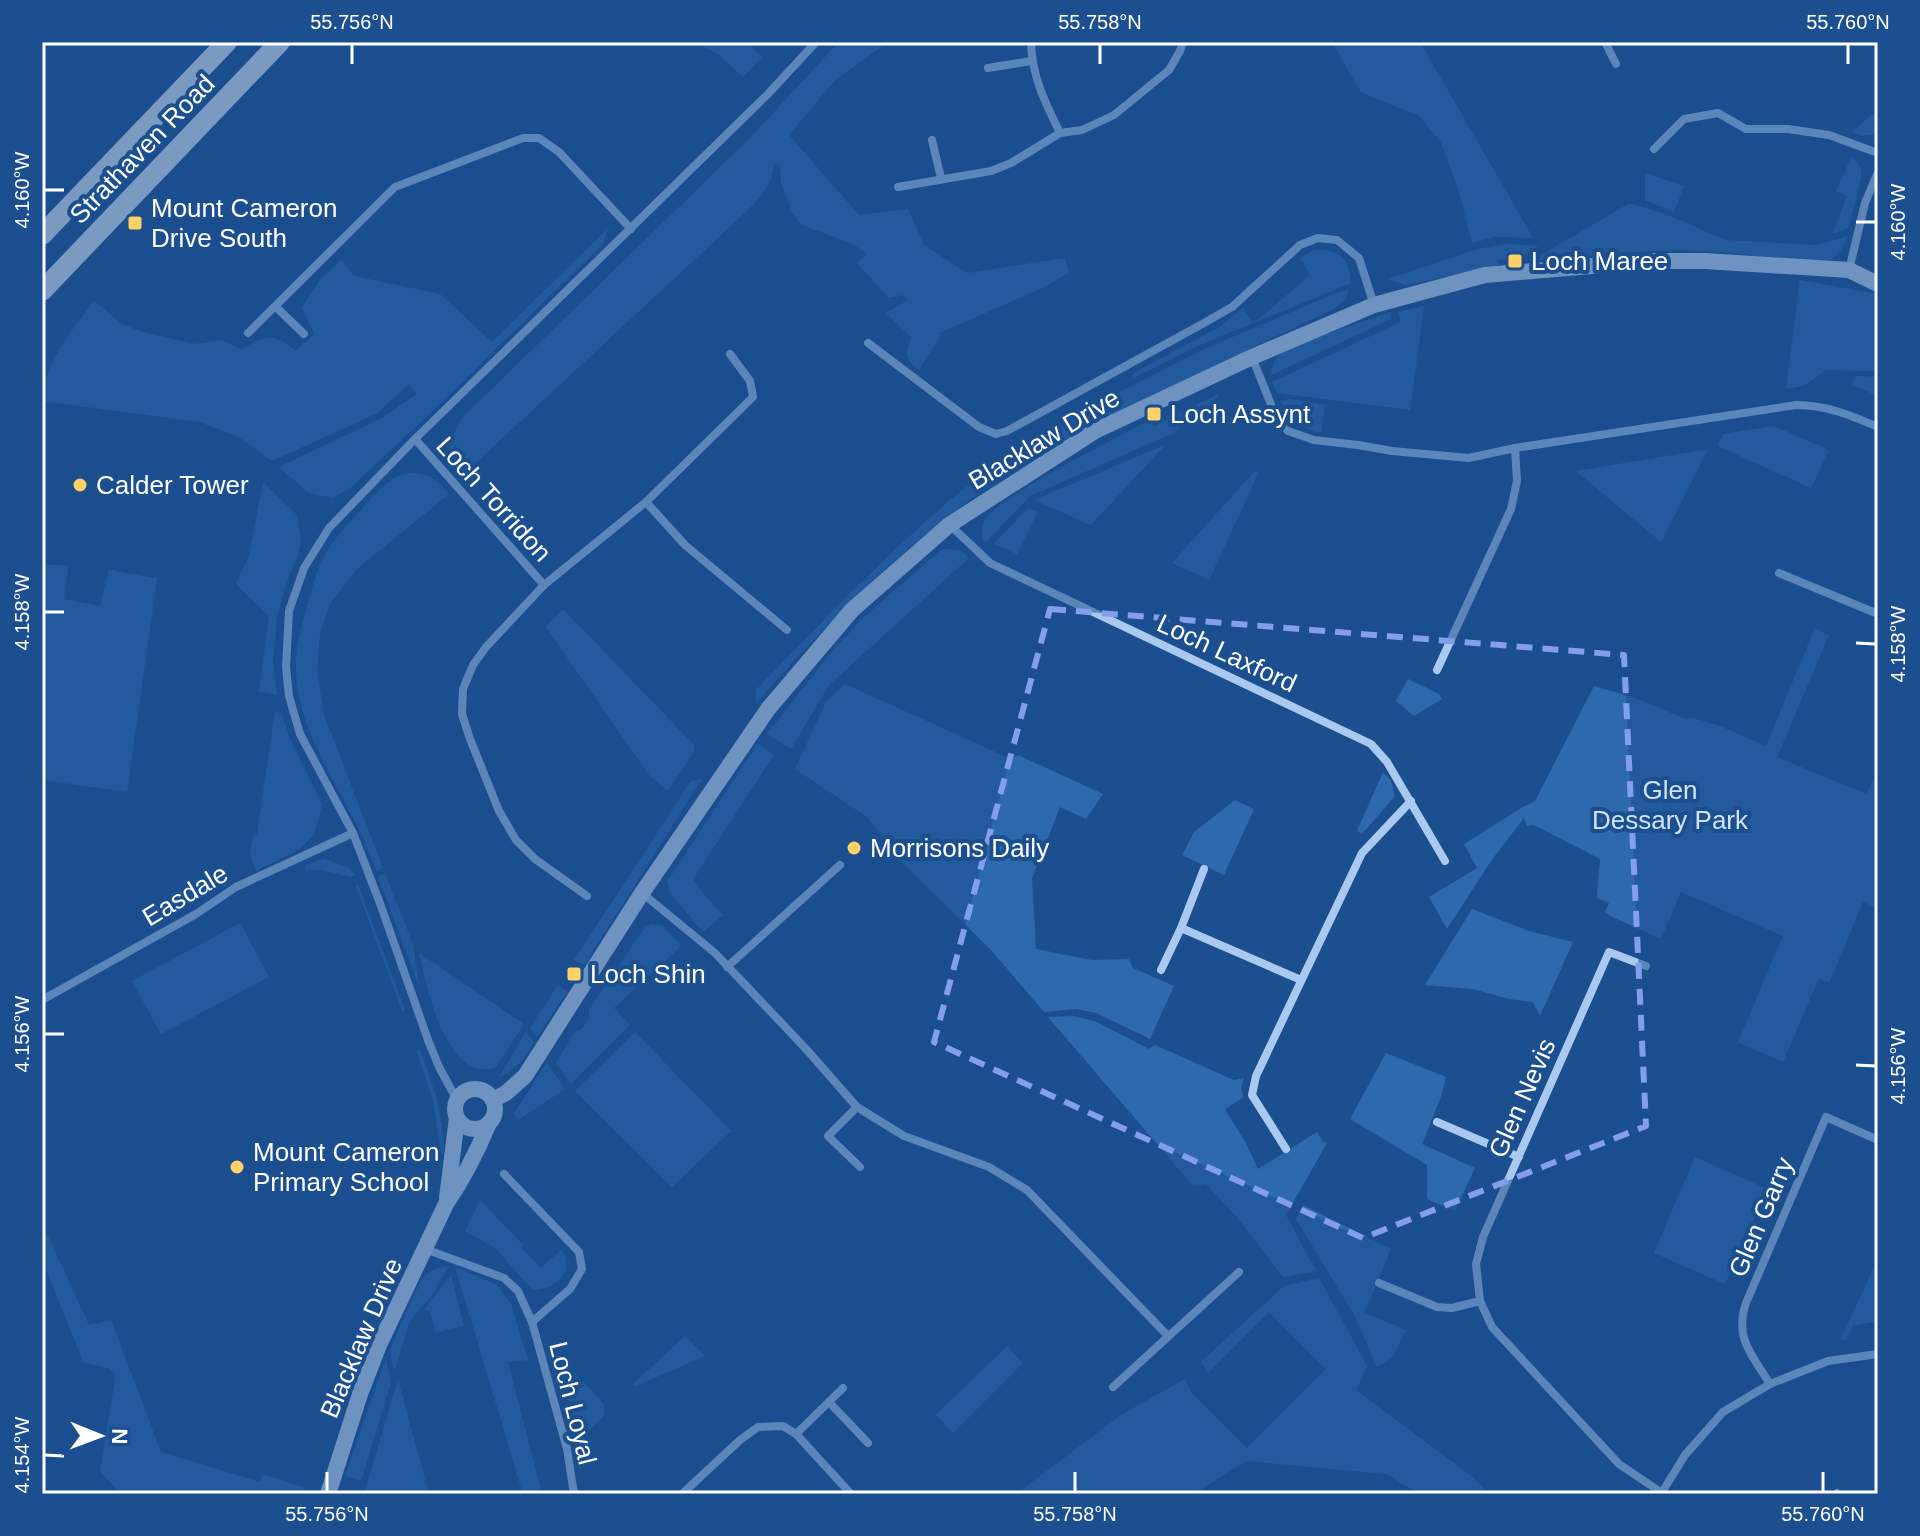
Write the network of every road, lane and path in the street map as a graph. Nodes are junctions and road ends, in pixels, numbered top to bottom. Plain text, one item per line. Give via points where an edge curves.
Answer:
1 (227, 42) edge
2 (280, 42) edge
3 (816, 42) edge
4 (1031, 42) edge
5 (1183, 42) edge
6 (1605, 42) edge
7 (1031, 61) junction
8 (1616, 64) dead end
9 (988, 68) dead end
10 (1060, 133) junction
11 (932, 140) dead end
12 (1654, 149) dead end
13 (1878, 153) edge
14 (1878, 172) edge
15 (941, 178) junction
16 (898, 187) dead end
17 (631, 229) junction
18 (42, 235) edge
19 (1849, 270) junction
20 (1878, 284) edge
21 (42, 291) edge
22 (1374, 305) junction
23 (276, 307) junction
24 (248, 333) dead end
25 (304, 334) dead end
26 (868, 343) dead end
27 (730, 354) dead end
28 (1252, 357) junction
29 (1878, 427) edge
30 (415, 439) junction
31 (1515, 448) junction
32 (646, 502) junction
33 (949, 525) junction
34 (1779, 573) dead end
35 (544, 585) junction
36 (1878, 614) edge
37 (787, 630) dead end
38 (1437, 670) dead end
39 (1411, 801) junction
40 (353, 833) junction
41 (1445, 861) dead end
42 (840, 865) dead end
43 (1204, 869) dead end
44 (642, 893) junction
45 (587, 896) dead end
46 (1181, 928) junction
47 (1646, 966) dead end
48 (727, 967) junction
49 (1161, 970) dead end
50 (1301, 980) junction
51 (42, 1000) edge
52 (457, 1100) junction
53 (493, 1100) junction
54 (857, 1107) junction
55 (457, 1118) junction
56 (1437, 1122) dead end
57 (489, 1123) junction
58 (1878, 1140) edge
59 (1286, 1149) dead end
60 (1519, 1157) junction
61 (860, 1167) dead end
62 (504, 1174) dead end
63 (446, 1204) junction
64 (424, 1249) junction
65 (1239, 1272) dead end
66 (1379, 1283) dead end
67 (1480, 1301) junction
68 (532, 1322) junction
69 (1168, 1336) junction
70 (1878, 1354) edge
71 (1770, 1384) junction
72 (1113, 1387) dead end
73 (843, 1388) dead end
74 (829, 1402) junction
75 (796, 1434) junction
76 (868, 1443) dead end
77 (1662, 1493) edge
78 (328, 1494) edge
79 (574, 1494) edge
80 (682, 1494) edge
81 (851, 1494) edge

1 - 18 main road, Strathaven Road
2 - 21 main road, Strathaven Road
3 - 17 street
4 - 7 street
5 - 10 street via 1169,70 1114,115 1082,130
6 - 8 street
7 - 9 street
7 - 10 street
10 - 15 street via 991,171
11 - 15 street
12 - 13 street via 1684,119 1718,113 1746,129 1829,135
14 - 19 street
15 - 16 street
17 - 23 street via 559,152 539,138 523,138 395,187
17 - 30 street
19 - 20 street, Blacklaw Drive
19 - 22 street, Blacklaw Drive via 1650,261 1485,275
22 - 26 street via 1359,258 1337,240 1318,238 1300,245 1232,307 996,434 979,427
22 - 28 street, Blacklaw Drive
23 - 24 street
23 - 25 street
27 - 32 street, Loch Torridon via 750,381 753,397
28 - 31 street via 1288,431 1314,440 1469,458
28 - 33 street, Blacklaw Drive via 1095,431
29 - 31 street via 1838,410 1796,405
30 - 35 street, Loch Torridon
30 - 40 street via 329,528 304,568 289,611 289,696 300,734
31 - 38 street via 1517,481 1511,509
32 - 35 street, Loch Torridon
32 - 37 street via 685,545
33 - 39 street, Loch Laxford via 990,563 1371,744
33 - 44 street, Blacklaw Drive via 852,610 768,709
34 - 36 street
35 - 45 street, Loch Torridon via 473,665 463,689 462,714 499,811 516,840
39 - 41 street, Loch Laxford
39 - 50 street via 1362,853
40 - 51 street, Easdale via 236,887
40 - 52 street via 428,1040
42 - 48 street
43 - 46 street
44 - 48 street
44 - 53 street, Blacklaw Drive via 525,1076
46 - 49 street
46 - 50 street
47 - 60 street, Glen Nevis via 1609,952
48 - 54 street
50 - 59 street via 1252,1095
52 - 53 street via 475,1090
52 - 55 street
53 - 57 street via 495,1112
54 - 61 street via 828,1136
54 - 69 street via 904,1136 989,1167 1027,1190
55 - 57 street via 472,1129
55 - 63 street, Blacklaw Drive
56 - 60 street
57 - 63 street, Blacklaw Drive
58 - 71 street, Glen Garry via 1826,1117 1740,1319 1746,1345
60 - 67 street, Glen Nevis via 1483,1237 1476,1264
62 - 68 street, Loch Loyal via 579,1252 582,1269 570,1289
63 - 64 street, Blacklaw Drive
64 - 68 street, Loch Loyal via 504,1278 518,1291
64 - 78 street, Blacklaw Drive via 379,1345
65 - 69 street
66 - 67 street via 1437,1307
67 - 77 street, Glen Nevis via 1492,1327 1619,1464
68 - 79 street, Loch Loyal
69 - 72 street
70 - 71 street via 1828,1361
71 - 77 street via 1723,1412 1685,1455
73 - 74 street
74 - 75 street
74 - 76 street
75 - 80 street via 783,1426 758,1427
75 - 81 street

